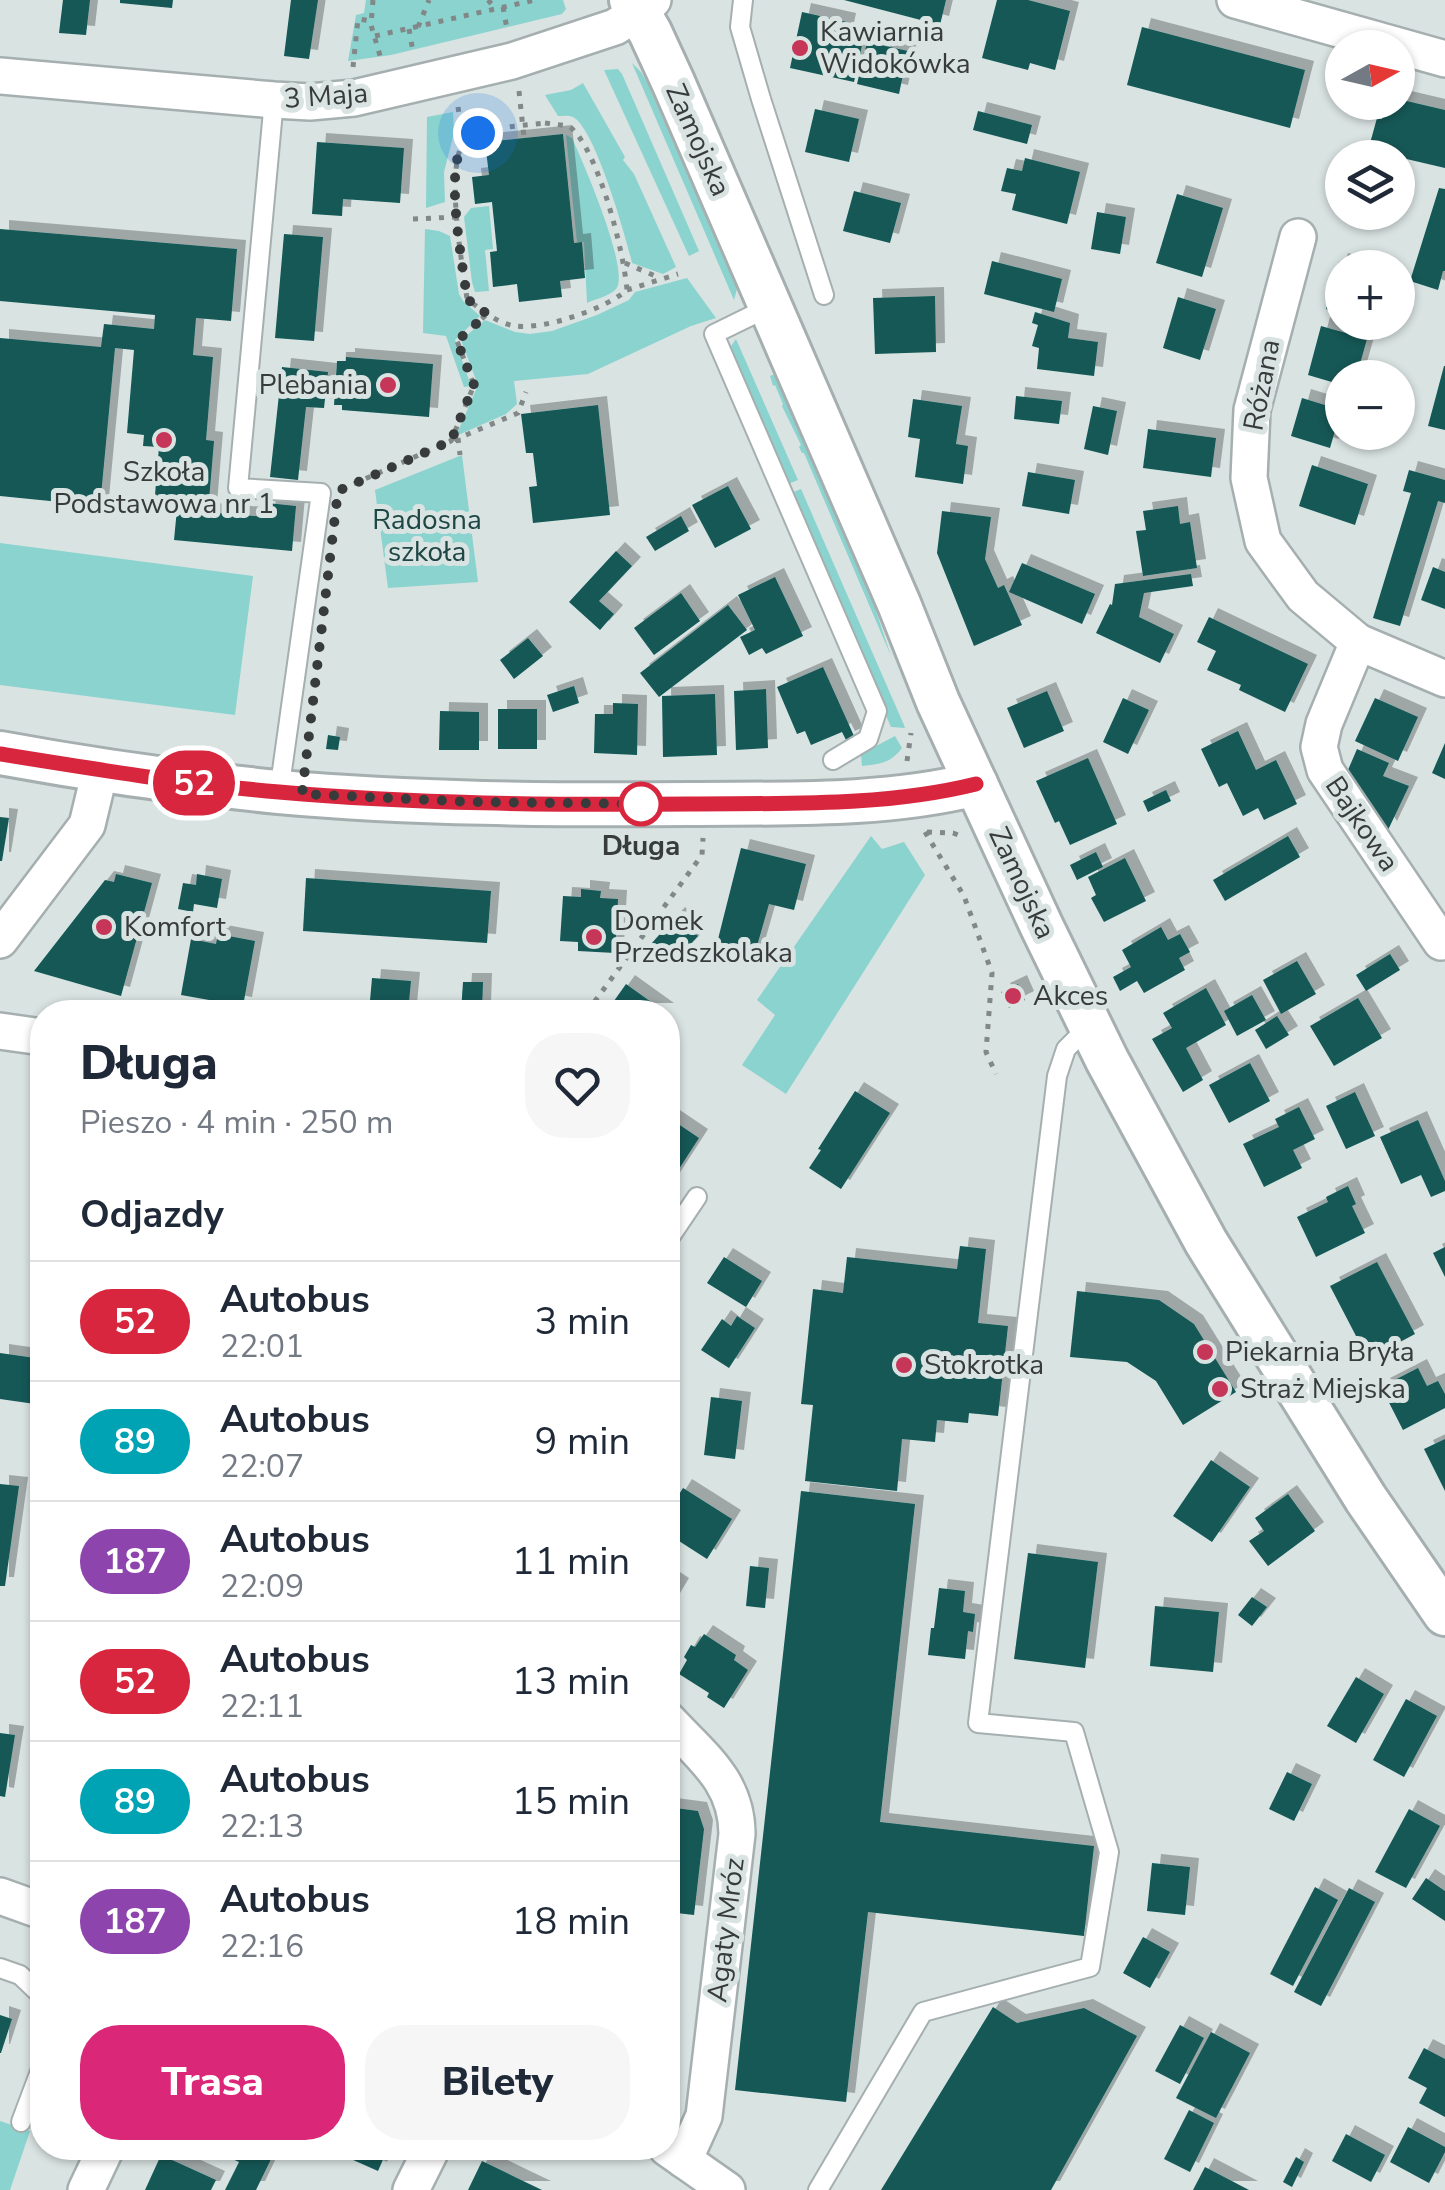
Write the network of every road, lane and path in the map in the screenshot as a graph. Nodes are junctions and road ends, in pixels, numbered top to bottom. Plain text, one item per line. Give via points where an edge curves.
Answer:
1 (373, 0) edge
2 (429, 0) edge
3 (488, 0) edge
4 (534, 0) edge
5 (743, 0) edge
6 (1235, 0) edge
7 (641, 4) edge
8 (499, 8) junction
9 (371, 20) junction
10 (418, 27) junction
11 (506, 27) dead end
12 (409, 28) junction
13 (375, 36) junction
14 (412, 46) dead end
15 (353, 50) dead end
16 (381, 54) dead end
17 (1445, 59) edge
18 (0, 76) edge
19 (456, 98) dead end
20 (274, 100) junction
21 (521, 100) dead end
22 (523, 126) junction
23 (467, 137) junction
24 (524, 138) dead end
25 (458, 217) junction
26 (413, 219) dead end
27 (1298, 237) dead end
28 (625, 263) junction
29 (678, 274) dead end
30 (662, 279) junction
31 (628, 290) junction
32 (824, 295) dead end
33 (771, 306) junction
34 (487, 314) junction
35 (526, 392) dead end
36 (454, 440) junction
37 (460, 455) dead end
38 (330, 492) junction
39 (1358, 642) junction
40 (1445, 679) edge
41 (911, 726) dead end
42 (0, 754) edge
43 (833, 760) dead end
44 (906, 768) dead end
45 (100, 771) junction
46 (976, 784) junction
47 (278, 792) junction
48 (705, 804) junction
49 (925, 832) dead end
50 (0, 940) edge
51 (1441, 942) dead end
52 (595, 1000) edge
53 (1090, 1025) junction
54 (0, 1032) edge
55 (30, 1036) edge
56 (996, 1074) dead end
57 (697, 1197) dead end
58 (680, 1222) edge
59 (1445, 1614) edge
60 (680, 1733) edge
61 (0, 1896) edge
62 (30, 1907) edge
63 (0, 1968) edge
64 (30, 1985) edge
65 (30, 2101) edge
66 (22, 2122) dead end
67 (680, 2147) edge
68 (680, 2157) edge
69 (100, 2160) edge
70 (426, 2160) edge
71 (86, 2190) edge
72 (411, 2190) edge
73 (727, 2190) edge
74 (818, 2190) edge

1 - 9 path
2 - 10 path
3 - 8 path
4 - 8 path
5 - 32 lane via 740,28
6 - 17 street
7 - 20 street, 3 Maja via 616,27 524,58 354,98
7 - 33 street, Zamojska
8 - 10 path
8 - 11 path
9 - 13 path
9 - 15 path via 358,18
10 - 12 path
12 - 13 path
12 - 14 path
13 - 16 path
18 - 20 street, 3 Maja
19 - 23 path
20 - 38 lane via 238,488
21 - 22 path
22 - 23 path
22 - 24 path
22 - 28 path via 559,123 577,132
23 - 25 path via 454,176
25 - 26 path
25 - 34 path via 467,299
27 - 39 street, Różana via 1252,410 1249,478 1263,540 1303,596
28 - 30 path
28 - 31 path
29 - 30 path
30 - 31 path
31 - 34 path via 532,327
33 - 43 lane via 714,334 877,711 868,739
33 - 46 street, Zamojska
34 - 36 path via 457,341 474,385
35 - 36 path via 518,413
36 - 37 path
36 - 38 path
38 - 47 lane
39 - 40 street, Różana
39 - 51 street, Bajkowa via 1324,724 1319,748 1325,770
41 - 44 path
42 - 45 street
45 - 47 street
45 - 50 street via 87,825
46 - 48 street via 914,797
46 - 53 street, Zamojska
47 - 48 street
48 - 52 path via 702,854
49 - 56 path via 964,896 992,973 986,1052
53 - 59 street, Zamojska via 1206,1242
53 - 74 lane via 1066,1050 1058,1076 978,1722 1074,1732 1110,1852 1090,1967 924,2012
54 - 55 street
57 - 58 lane
60 - 67 street, Agaty Mróz via 724,1782 737,1834 704,2116
61 - 62 street
63 - 64 lane
65 - 66 lane
68 - 73 street
69 - 71 street
70 - 72 street

